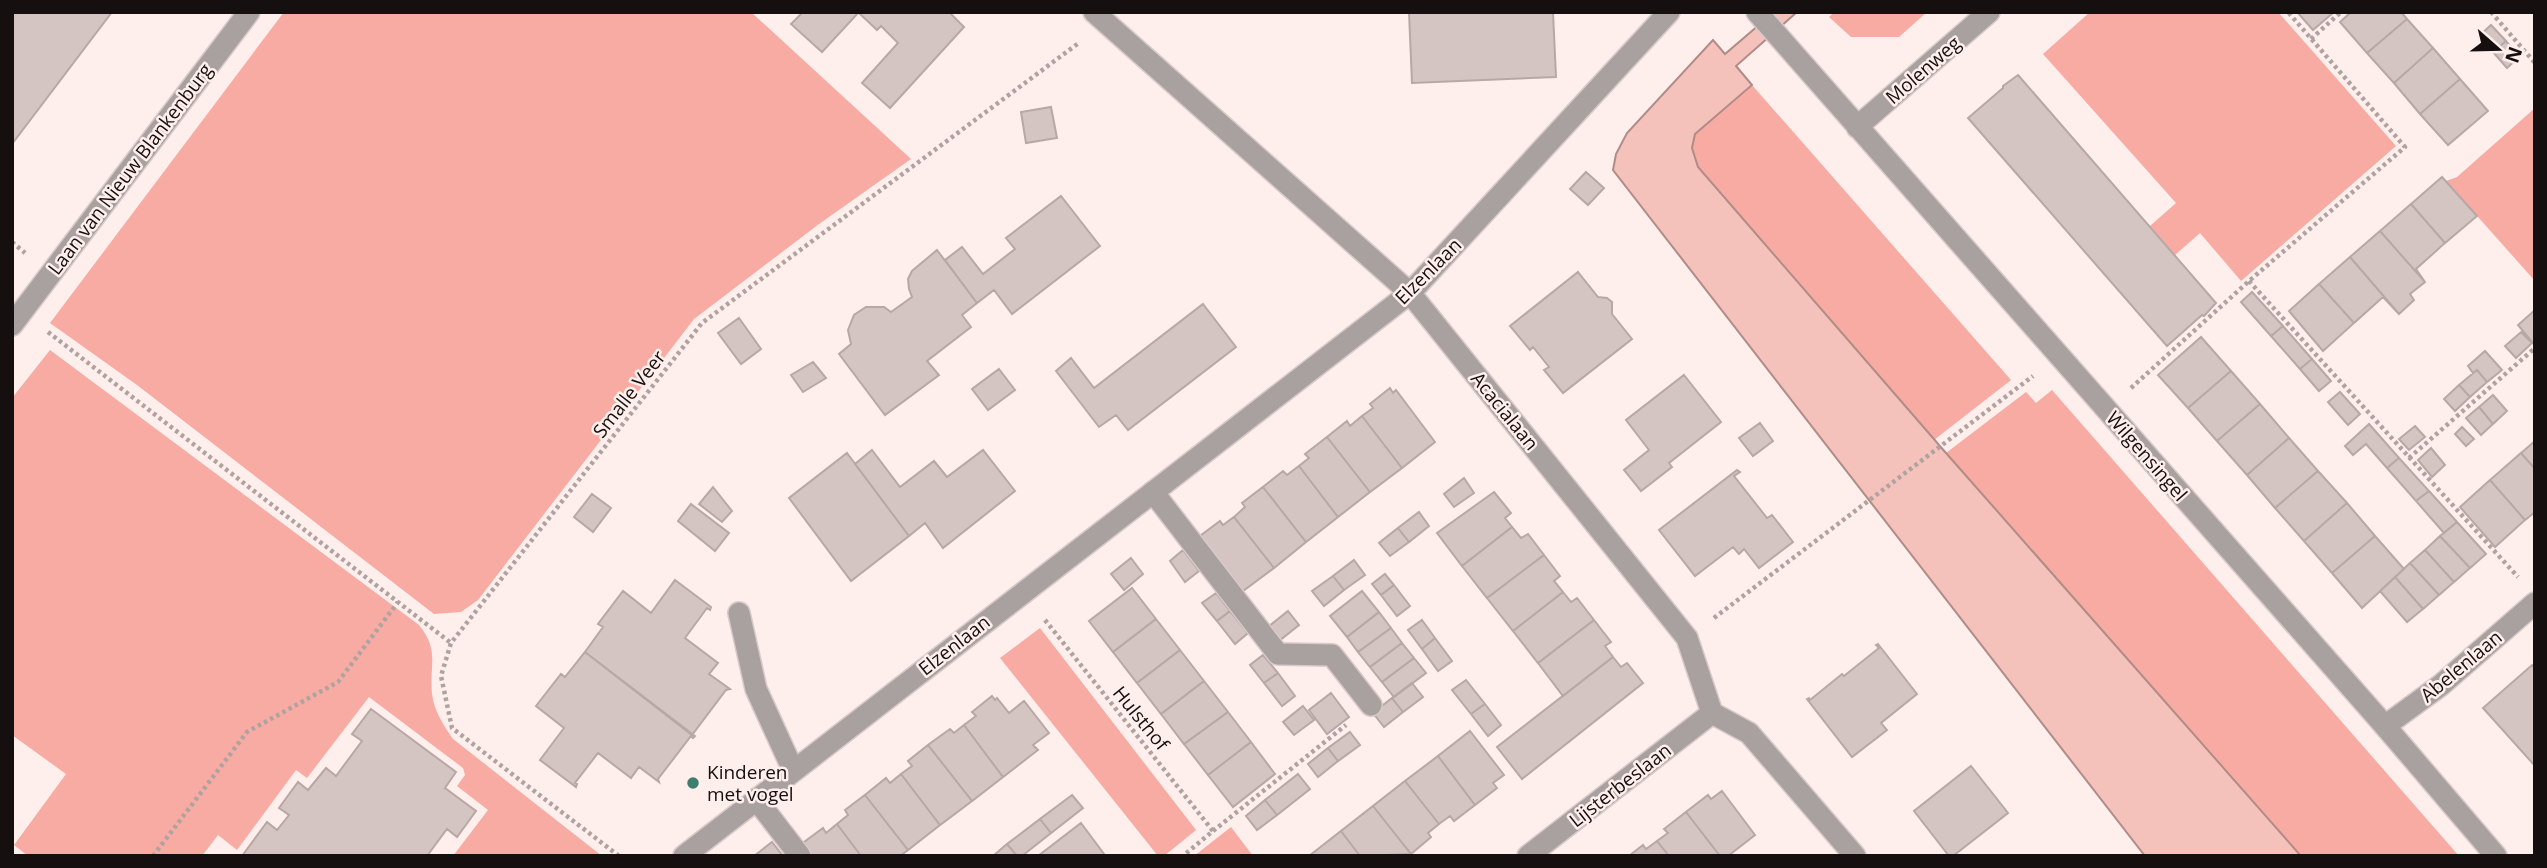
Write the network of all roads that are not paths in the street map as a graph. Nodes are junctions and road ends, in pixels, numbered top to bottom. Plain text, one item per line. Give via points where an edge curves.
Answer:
1 (249, 12) edge
2 (1669, 12) edge
3 (1757, 12) edge
4 (1989, 12) edge
5 (1100, 18) edge
6 (1857, 127) junction
7 (1410, 293) junction
8 (17, 319) edge
9 (1153, 492) junction
10 (2530, 595) edge
11 (739, 613) dead end
12 (1371, 705) road end
13 (1712, 713) junction
14 (2385, 726) junction
15 (793, 770) junction
16 (756, 799) junction
17 (684, 856) edge
18 (800, 856) edge
19 (1528, 856) edge
20 (1855, 856) edge
21 (2496, 856) edge

1 - 8 street, Laan van Nieuw Blankenburg
2 - 7 street, Elzenlaan
3 - 6 street, Wilgensingel
4 - 6 street, Molenweg
5 - 7 street, Acacialaan
6 - 14 street, Wilgensingel
7 - 9 street, Elzenlaan
7 - 13 street, Acacialaan via 1687,638
9 - 12 street via 1278,654 1332,654
9 - 15 street, Elzenlaan
10 - 14 street, Abelenlaan via 2441,685
11 - 15 street via 756,689
13 - 19 street, Lijsterbeslaan
13 - 20 street via 1749,733
14 - 21 street, Wilgensingel
15 - 16 street, Elzenlaan
16 - 17 street, Elzenlaan
16 - 18 street

